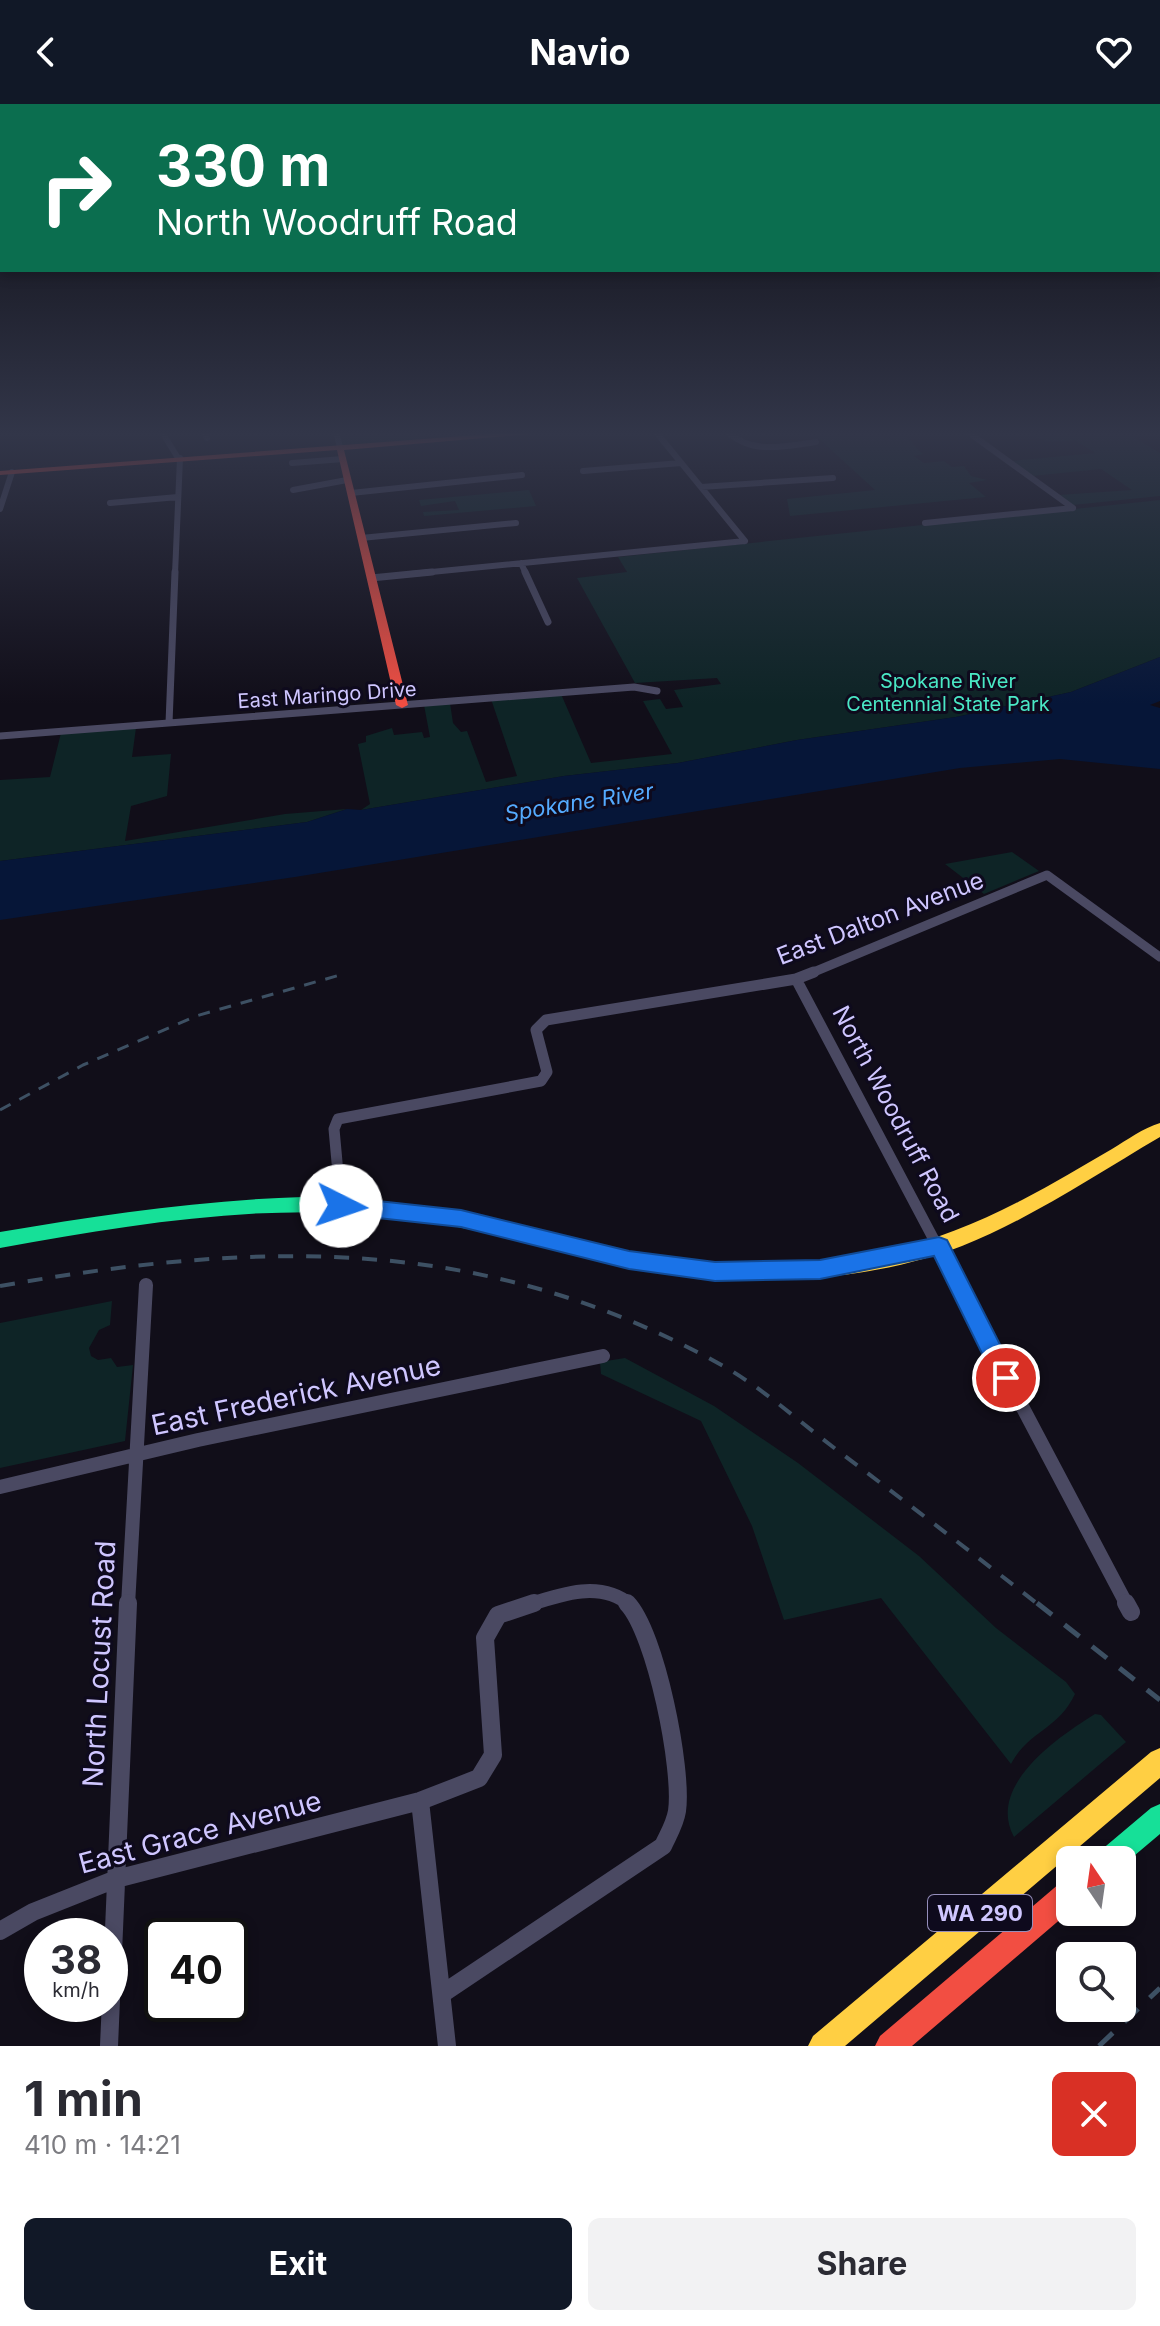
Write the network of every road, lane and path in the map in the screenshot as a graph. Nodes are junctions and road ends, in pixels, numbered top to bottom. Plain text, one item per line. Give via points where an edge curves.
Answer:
1 (177, 523) edge
2 (357, 523) edge
3 (516, 523) dead end
4 (730, 523) edge
5 (925, 523) dead end
6 (929, 523) edge
7 (361, 538) junction
8 (521, 563) junction
9 (371, 578) junction
10 (548, 622) dead end
11 (657, 691) dead end
12 (402, 705) junction
13 (169, 723) junction
14 (0, 736) edge
15 (1160, 957) edge
16 (796, 979) junction
17 (1160, 1129) edge
18 (341, 1206) junction
19 (0, 1240) edge
20 (939, 1246) junction
21 (146, 1285) dead end
22 (603, 1356) dead end
23 (135, 1457) junction
24 (0, 1487) edge
25 (1131, 1612) dead end
26 (1160, 1761) edge
27 (420, 1801) junction
28 (1160, 1817) edge
29 (1126, 1846) edge
30 (116, 1879) junction
31 (1056, 1905) edge
32 (0, 1931) edge
33 (442, 1994) junction
34 (109, 2046) edge
35 (447, 2046) edge
36 (823, 2046) edge
37 (890, 2046) edge

1 - 13 street
2 - 7 street
3 - 7 street
4 - 8 street via 745,541
5 - 6 street
7 - 9 street
8 - 9 street
8 - 10 street
9 - 12 street
11 - 12 street, East Maringo Drive via 634,687
12 - 13 street, East Maringo Drive
13 - 14 street, East Maringo Drive
15 - 16 street, East Dalton Avenue via 1047,875
16 - 18 street, East Dalton Avenue via 551,1019 538,1025 545,1077 533,1083 338,1119 334,1129
16 - 20 street, North Woodruff Road
17 - 20 street via 984,1227
18 - 19 street via 211,1206
18 - 20 street via 461,1219 619,1258 715,1272 820,1269
20 - 25 street, North Woodruff Road
21 - 23 street, North Locust Road
22 - 23 street, East Frederick Avenue
23 - 24 street, East Frederick Avenue
23 - 30 street, North Locust Road
26 - 36 street, WA 290
27 - 30 street, East Grace Avenue
27 - 33 street
27 - 33 street, East Grace Avenue via 479,1778 493,1755 485,1638 498,1615 592,1591 617,1594 633,1606 648,1637 676,1765 678,1810 663,1846
28 - 29 street
30 - 32 street, East Grace Avenue
30 - 34 street, North Locust Road
31 - 37 street, WA 290
33 - 35 street

